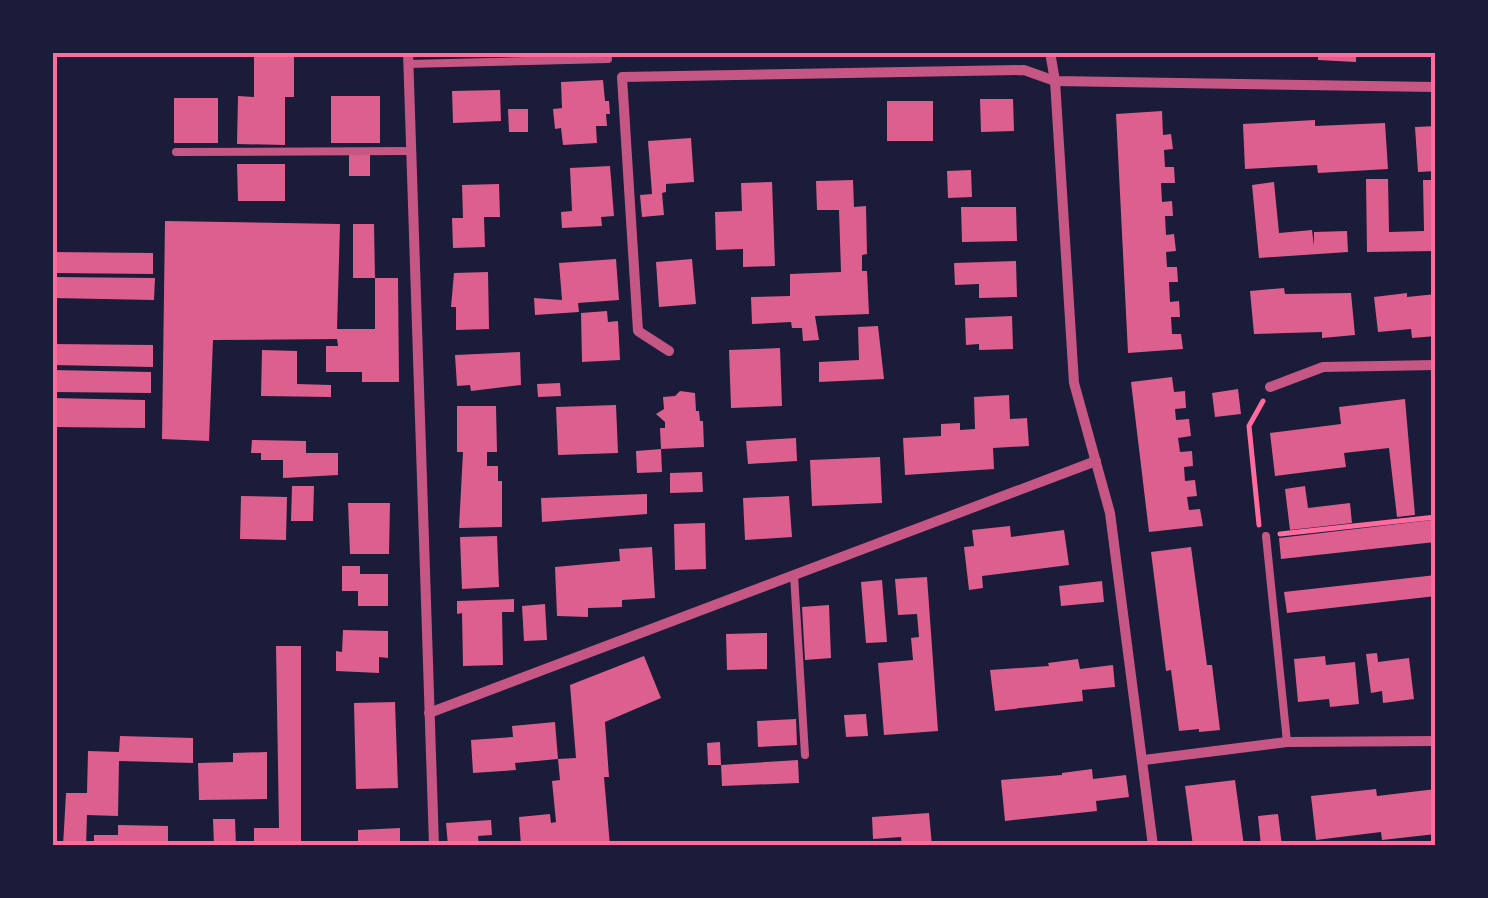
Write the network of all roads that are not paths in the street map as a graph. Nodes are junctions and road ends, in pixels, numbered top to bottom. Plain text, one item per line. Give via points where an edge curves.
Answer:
1 (1050, 52) edge
2 (408, 58) edge
3 (608, 60) dead end
4 (1055, 81) junction
5 (1436, 87) edge
6 (410, 151) junction
7 (176, 152) dead end
8 (669, 352) dead end
9 (1436, 365) edge
10 (1270, 386) road end
11 (1096, 461) junction
12 (1266, 536) road end
13 (794, 575) junction
14 (429, 713) junction
15 (1436, 741) edge
16 (1287, 742) junction
17 (804, 756) dead end
18 (1144, 760) junction
19 (434, 846) edge
20 (1153, 846) edge

1 - 4 street
2 - 3 lane
2 - 6 street
4 - 5 street
4 - 8 street via 1024,70 622,77 638,331
4 - 11 street via 1074,382
6 - 7 lane
6 - 14 street
9 - 10 street via 1322,367
11 - 13 street
11 - 18 street via 1110,513
12 - 16 lane
13 - 14 street
13 - 17 lane
14 - 19 street
15 - 16 street
16 - 18 street
18 - 20 street

